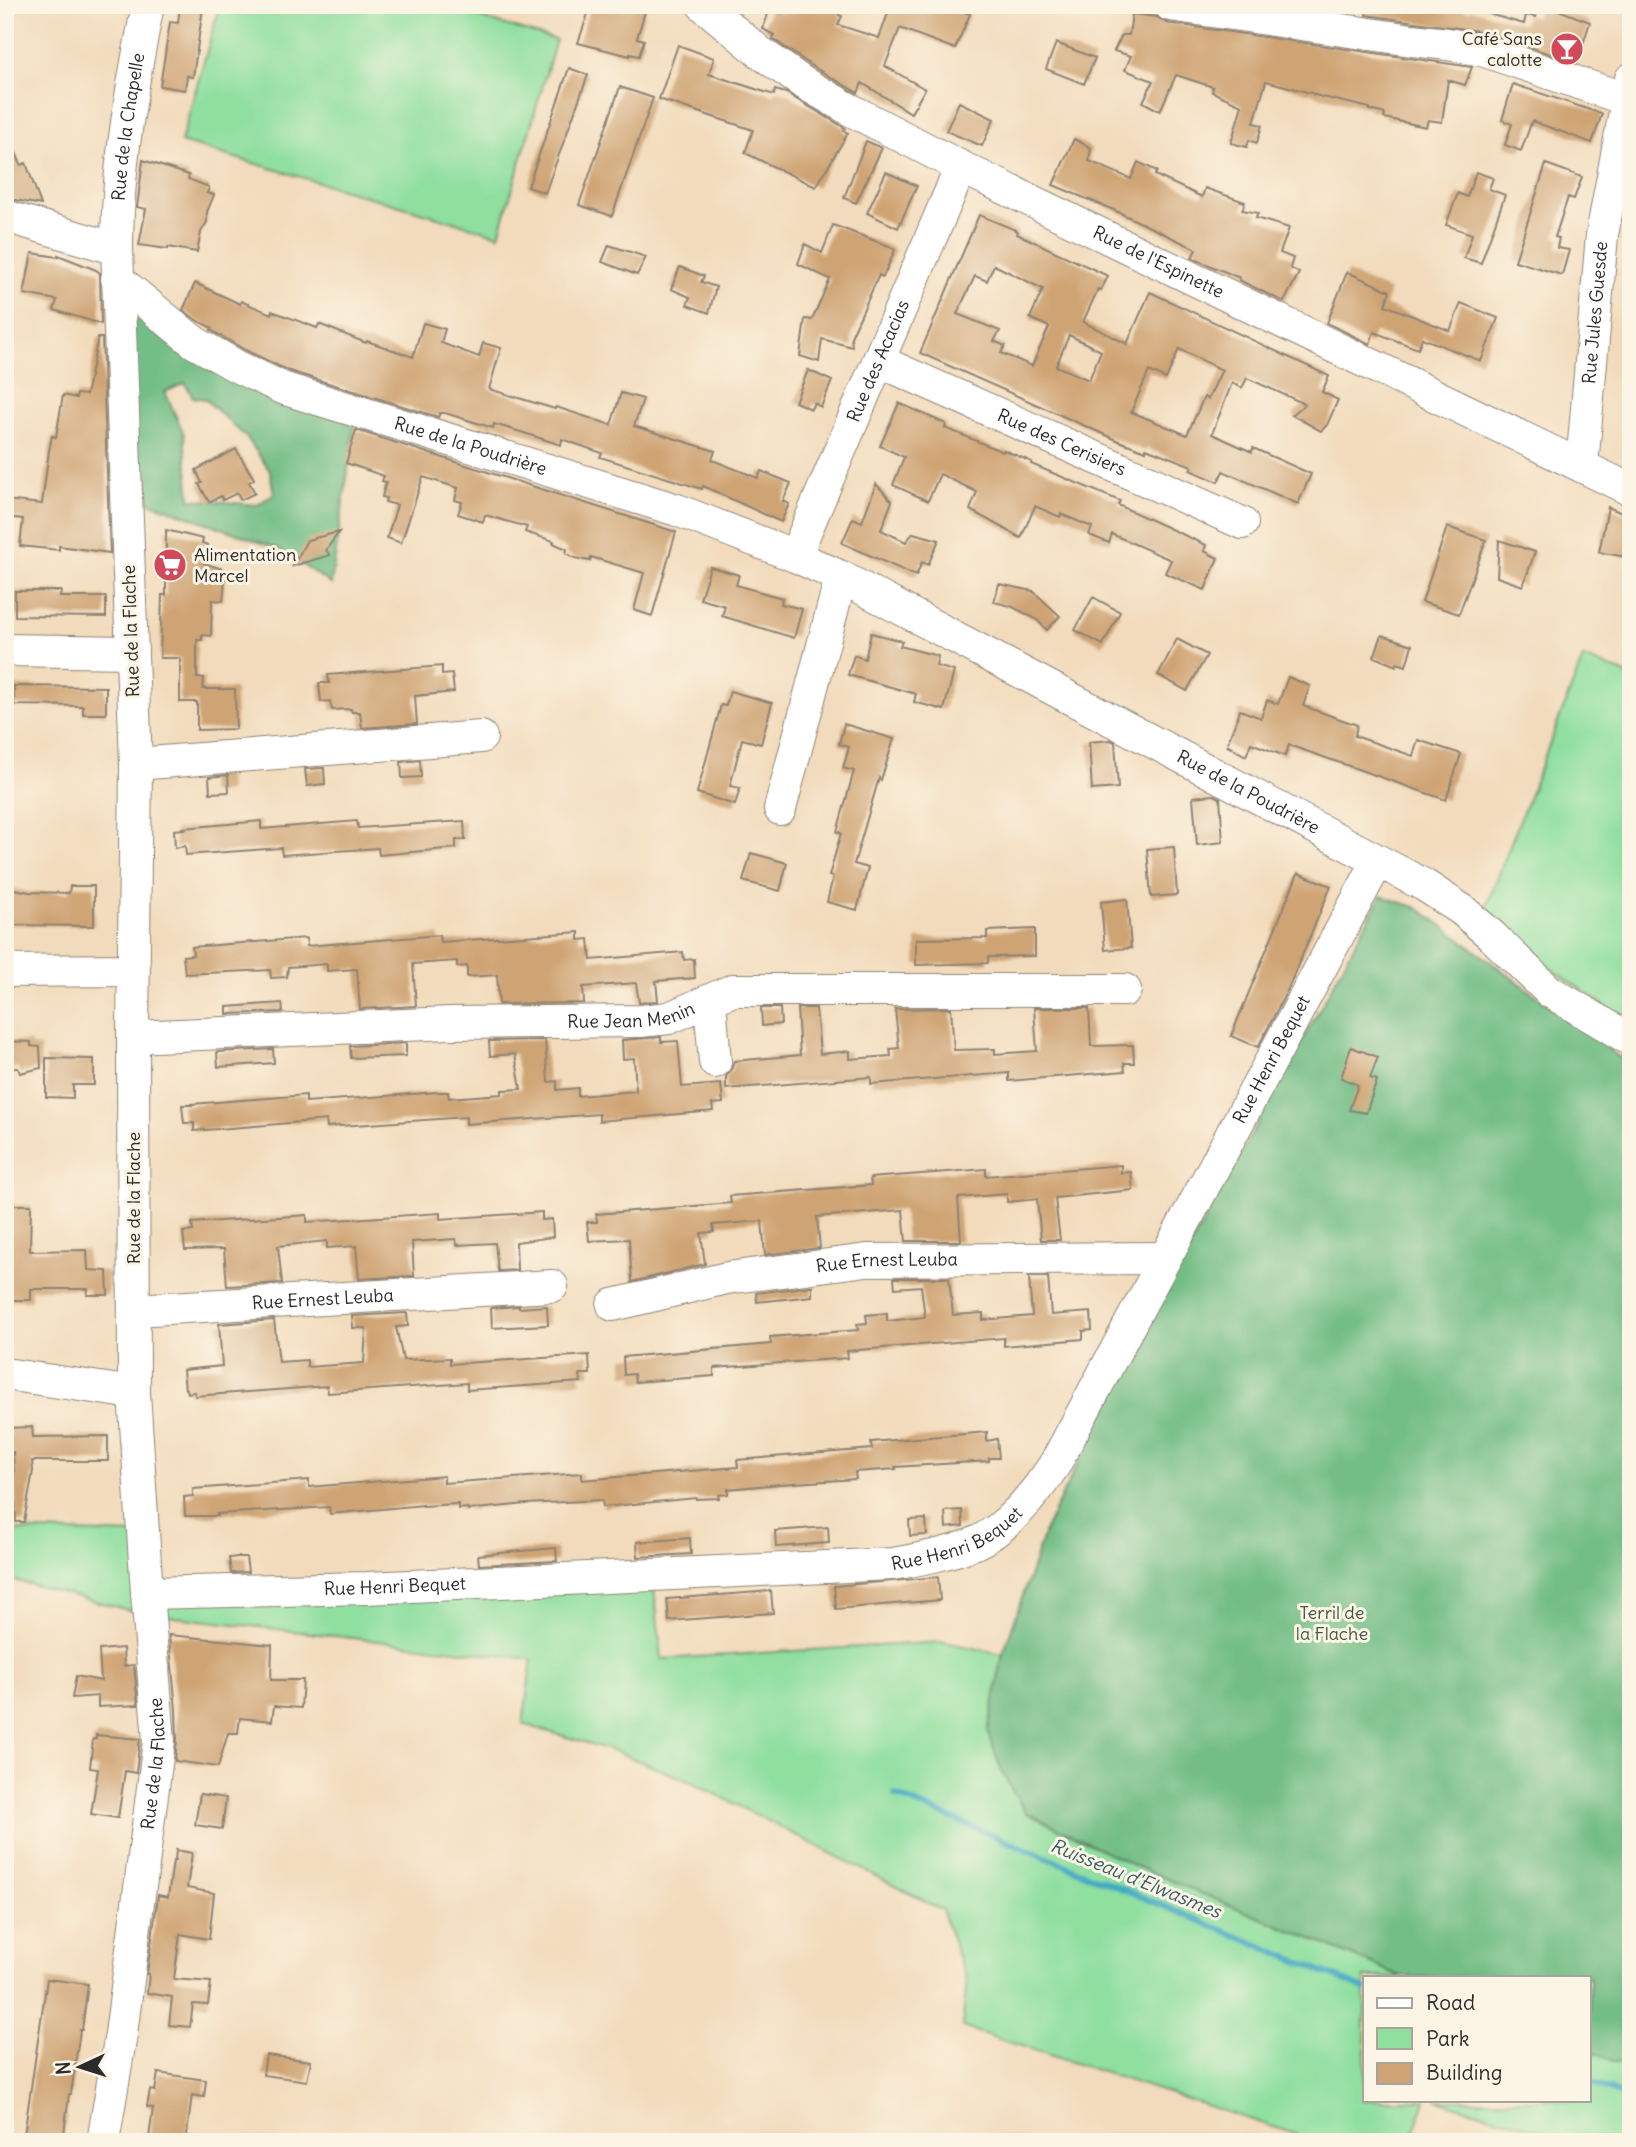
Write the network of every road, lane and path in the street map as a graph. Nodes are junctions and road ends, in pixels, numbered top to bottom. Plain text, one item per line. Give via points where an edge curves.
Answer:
1 (148, 5) edge
2 (703, 5) edge
3 (1170, 5) edge
4 (1630, 93) edge
5 (961, 167) junction
6 (5, 216) edge
7 (117, 264) junction
8 (878, 361) junction
9 (1582, 466) junction
10 (1631, 490) edge
11 (1242, 523) dead end
12 (795, 556) junction
13 (841, 578) junction
14 (5, 650) edge
15 (132, 652) junction
16 (481, 737) dead end
17 (136, 764) junction
18 (780, 809) dead end
19 (1378, 861) junction
20 (134, 970) junction
21 (5, 971) edge
22 (1125, 990) dead end
23 (710, 1002) junction
24 (134, 1037) junction
25 (1631, 1040) edge
26 (715, 1062) dead end
27 (1164, 1258) junction
28 (552, 1286) dead end
29 (613, 1305) dead end
30 (134, 1310) junction
31 (5, 1374) edge
32 (134, 1393) junction
33 (147, 1593) junction
34 (103, 2142) edge

1 - 7 street, Rue de la Chapelle via 126,131
2 - 5 street, Rue de l'Espinette via 802,82
3 - 4 street via 1482,50
4 - 9 street, Rue Jules Guesde via 1602,236
5 - 8 street, Rue des Acacias
5 - 9 street, Rue de l'Espinette
6 - 7 street
7 - 12 street, Rue de la Poudrière via 194,342 282,388 677,510
7 - 15 street, Rue de la Flache
8 - 11 street, Rue des Cerisiers
8 - 12 street, Rue des Acacias
9 - 10 street, Rue de l'Espinette
12 - 13 street, Rue de la Poudrière
13 - 18 street
13 - 19 street, Rue de la Poudrière
14 - 15 street
15 - 17 street, Rue de la Flache
16 - 17 street
17 - 20 street, Rue de la Flache
19 - 25 street, Rue de la Poudrière via 1462,910 1549,991
19 - 27 street, Rue Henri Bequet
20 - 21 street
20 - 24 street, Rue de la Flache
22 - 23 street, Rue Jean Menin via 733,990
23 - 24 street, Rue Jean Menin via 669,1018 641,1021 450,1023
23 - 26 street
24 - 30 street, Rue de la Flache
27 - 29 street, Rue Ernest Leuba via 867,1259 727,1278
27 - 33 street, Rue Henri Bequet via 1035,1494 976,1543 943,1554 893,1564 366,1588
28 - 30 street, Rue Ernest Leuba
30 - 32 street, Rue de la Flache
31 - 32 street
32 - 33 street, Rue de la Flache
33 - 34 street, Rue de la Flache via 159,1741

